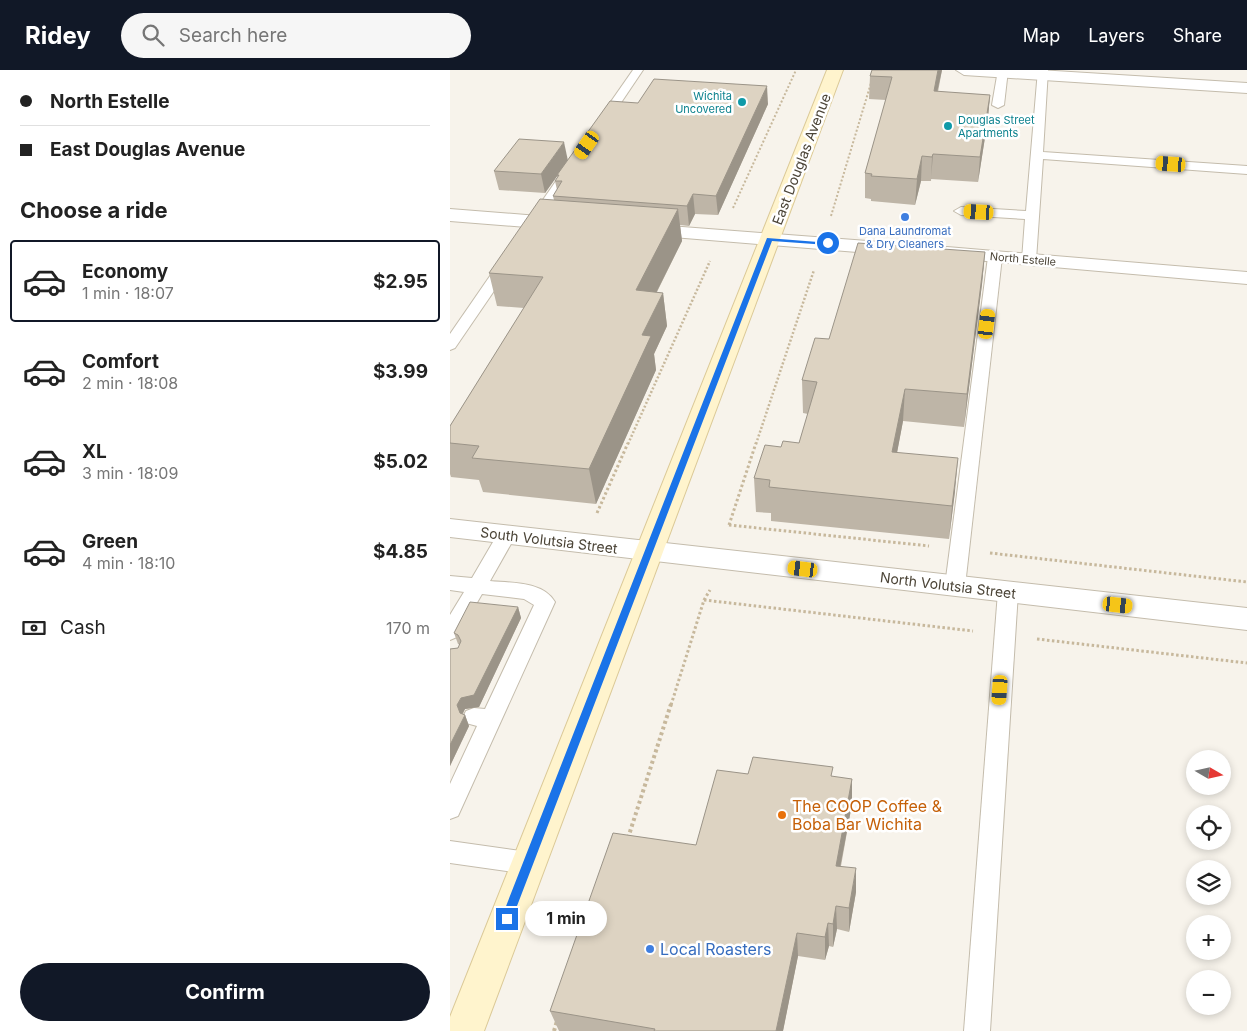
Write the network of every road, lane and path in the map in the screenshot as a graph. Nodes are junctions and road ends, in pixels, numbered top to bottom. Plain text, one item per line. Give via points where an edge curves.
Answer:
1 (638, 70) edge
2 (796, 70) edge
3 (835, 70) edge
4 (964, 70) edge
5 (1003, 71) edge
6 (1042, 73) edge
7 (873, 75) edge
8 (1247, 88) edge
9 (998, 104) dead end
10 (595, 133) edge
11 (1037, 155) junction
12 (579, 157) edge
13 (1247, 170) edge
14 (733, 209) dead end
15 (961, 211) dead end
16 (450, 215) edge
17 (1033, 215) junction
18 (584, 225) edge
19 (828, 225) dead end
20 (531, 227) junction
21 (624, 228) edge
22 (770, 239) junction
23 (516, 248) edge
24 (712, 256) dead end
25 (995, 257) junction
26 (1029, 260) junction
27 (815, 267) dead end
28 (1247, 278) edge
29 (450, 345) edge
30 (594, 519) dead end
31 (450, 528) edge
32 (727, 532) dead end
33 (507, 535) junction
34 (649, 551) junction
35 (450, 583) edge
36 (713, 583) dead end
37 (478, 586) junction
38 (955, 586) junction
39 (1008, 592) junction
40 (1247, 619) edge
41 (450, 632) edge
42 (458, 774) edge
43 (450, 809) edge
44 (627, 841) edge
45 (450, 852) edge
46 (528, 863) junction
47 (560, 1012) edge
48 (464, 1031) edge
49 (554, 1031) edge
50 (976, 1031) edge

1 - 10 lane
2 - 14 path
3 - 22 main road, East Douglas Avenue
4 - 5 street
5 - 6 street
5 - 9 lane
6 - 8 street
6 - 11 lane
7 - 19 path
11 - 13 lane
11 - 17 lane
12 - 20 lane
15 - 17 lane
16 - 20 street
17 - 26 lane
18 - 20 street
21 - 22 street, North Estelle
22 - 25 street, North Estelle
22 - 34 main road, East Douglas Avenue
23 - 29 lane
24 - 30 path
25 - 26 street, North Estelle
25 - 38 lane
26 - 28 street, North Estelle
27 - 32 path
31 - 33 street, South Volutsia Street
33 - 34 street, South Volutsia Street
33 - 37 lane
34 - 38 street, North Volutsia Street
34 - 46 main road, East Douglas Avenue
35 - 37 lane
36 - 44 path via 704,600
37 - 41 lane
37 - 42 lane via 528,592 545,602 510,659
38 - 39 street, North Volutsia Street
39 - 40 street, North Volutsia Street
39 - 50 lane
42 - 43 lane
45 - 46 lane
46 - 48 main road, East Douglas Avenue
47 - 49 path

